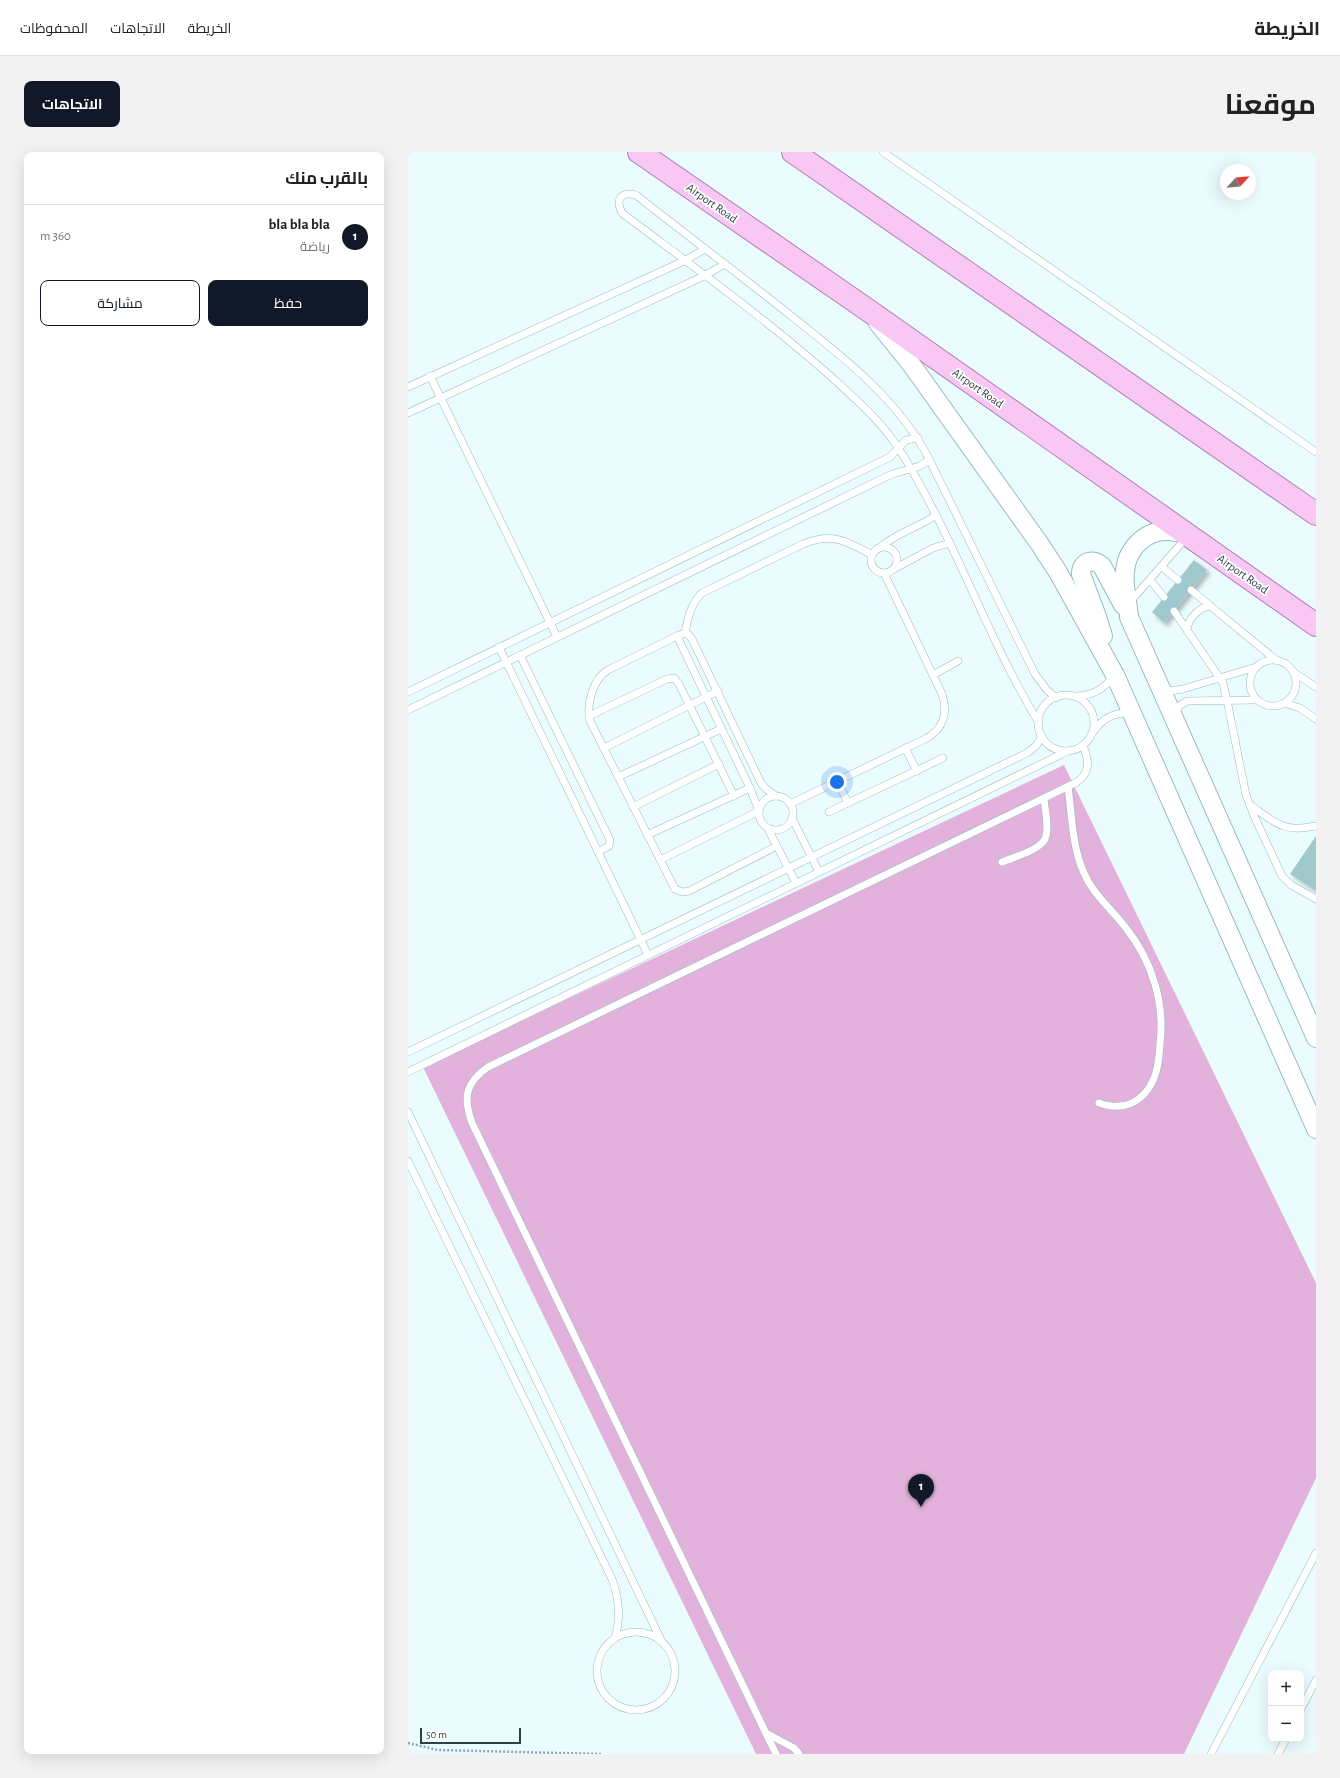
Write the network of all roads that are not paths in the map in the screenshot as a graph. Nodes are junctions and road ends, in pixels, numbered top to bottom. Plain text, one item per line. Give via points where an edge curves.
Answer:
1 (639, 152) edge
2 (793, 152) edge
3 (883, 152) edge
4 (705, 249) junction
5 (684, 260) junction
6 (725, 264) junction
7 (704, 276) junction
8 (862, 306) junction
9 (430, 376) junction
10 (408, 387) edge
11 (440, 397) junction
12 (408, 413) edge
13 (918, 438) junction
14 (899, 449) junction
15 (1316, 452) edge
16 (929, 459) junction
17 (911, 468) junction
18 (1316, 514) edge
19 (936, 515) junction
20 (1187, 535) junction
21 (950, 542) junction
22 (879, 548) junction
23 (872, 555) junction
24 (1162, 567) junction
25 (894, 569) junction
26 (884, 573) junction
27 (1150, 580) junction
28 (1178, 580) dead end
29 (1190, 590) dead end
30 (1164, 598) dead end
31 (1210, 606) junction
32 (1129, 611) junction
33 (1174, 611) dead end
34 (550, 623) junction
35 (1316, 625) edge
36 (1187, 630) junction
37 (685, 634) junction
38 (677, 636) junction
39 (557, 637) junction
40 (499, 647) junction
41 (1104, 653) junction
42 (520, 655) junction
43 (1276, 660) junction
44 (958, 661) dead end
45 (506, 662) junction
46 (1256, 667) junction
47 (1293, 672) junction
48 (933, 674) junction
49 (1115, 675) junction
50 (1220, 678) junction
51 (1161, 687) junction
52 (1316, 687) edge
53 (408, 692) edge
54 (718, 692) junction
55 (1073, 696) junction
56 (706, 697) junction
57 (1056, 698) junction
58 (1227, 700) junction
59 (1257, 700) junction
60 (1284, 703) junction
61 (690, 705) junction
62 (408, 710) edge
63 (1132, 713) junction
64 (589, 716) junction
65 (1174, 717) junction
66 (1316, 719) edge
67 (1039, 723) junction
68 (721, 728) junction
69 (1093, 733) junction
70 (705, 736) junction
71 (1042, 736) junction
72 (1083, 745) junction
73 (604, 748) junction
74 (905, 748) junction
75 (1068, 751) junction
76 (942, 758) dead end
77 (719, 764) junction
78 (916, 771) junction
79 (618, 777) junction
80 (837, 781) junction
81 (1068, 787) junction
82 (750, 788) junction
83 (734, 796) junction
84 (776, 796) junction
85 (1044, 799) junction
86 (848, 803) junction
87 (790, 804) junction
88 (1249, 805) junction
89 (633, 807) junction
90 (759, 811) junction
91 (829, 812) dead end
92 (792, 818) junction
93 (1316, 826) edge
94 (768, 829) junction
95 (647, 835) junction
96 (777, 846) junction
97 (598, 852) junction
98 (812, 857) junction
99 (660, 860) junction
100 (1002, 862) dead end
101 (788, 868) junction
102 (819, 872) junction
103 (796, 883) junction
104 (1316, 899) edge
105 (640, 940) junction
106 (648, 955) junction
107 (1316, 1038) edge
108 (408, 1052) edge
109 (408, 1072) edge
110 (1099, 1103) dead end
111 (408, 1112) edge
112 (1316, 1129) edge
113 (408, 1161) edge
114 (1316, 1553) edge
115 (615, 1638) junction
116 (661, 1640) junction
117 (1316, 1680) edge
118 (1303, 1706) edge
119 (766, 1733) junction
120 (1284, 1742) edge
121 (776, 1754) edge
122 (799, 1754) edge
123 (1211, 1754) edge
124 (1278, 1754) edge

1 - 8 main road, Airport Road
2 - 18 main road
3 - 15 lane
4 - 5 lane
4 - 5 lane via 636,195 629,194 618,200 622,213
4 - 6 lane
5 - 7 lane
5 - 9 lane
6 - 7 lane
6 - 13 lane via 826,344 889,402
7 - 11 lane
7 - 14 lane via 817,365 871,415
8 - 20 main road, Airport Road
8 - 41 street via 911,364 1019,514 1058,572
9 - 10 lane
9 - 11 lane
11 - 12 lane
11 - 34 lane
13 - 14 lane via 906,440
13 - 16 lane
14 - 17 lane
14 - 34 lane via 890,457
16 - 17 lane via 922,466
16 - 57 lane via 1035,674
17 - 19 lane
17 - 39 lane via 890,475
19 - 21 lane
19 - 22 lane
20 - 24 lane
20 - 32 street via 1168,531 1158,532 1139,541 1132,548 1124,572
20 - 35 main road, Airport Road
21 - 25 lane
21 - 67 lane via 1019,690
22 - 23 lane
22 - 25 lane via 894,551 898,560
23 - 26 lane via 871,560 875,569
23 - 37 lane via 838,539 819,538 803,544 702,593 689,612
24 - 27 lane
24 - 28 lane
25 - 26 lane
26 - 48 lane
27 - 30 lane
27 - 32 lane
29 - 31 lane
31 - 36 lane via 1200,610 1188,623
31 - 43 lane
32 - 41 street via 1102,566 1097,562 1085,563 1081,568 1081,574 1100,626
32 - 51 street
33 - 36 lane
34 - 39 lane
34 - 40 lane
36 - 50 lane
37 - 38 lane
37 - 54 lane via 692,639
38 - 56 lane
38 - 64 lane via 603,673 595,684
39 - 42 lane
40 - 45 lane
40 - 53 lane
41 - 49 street
42 - 45 lane
42 - 97 lane via 610,840 609,846
43 - 46 lane via 1269,660
43 - 47 lane via 1289,666
44 - 48 lane
45 - 62 lane
45 - 97 lane
46 - 50 lane
46 - 59 lane via 1250,680
47 - 52 lane
47 - 60 lane via 1296,686 1294,693
48 - 74 lane via 945,702 946,710 942,724 933,734
49 - 55 lane via 1101,690 1092,694
49 - 63 street
50 - 51 lane via 1177,690 1166,690
50 - 58 lane
51 - 65 street
54 - 56 lane
54 - 84 lane via 761,782
55 - 57 lane
55 - 69 lane via 1082,700 1093,714
56 - 61 lane
56 - 68 lane
57 - 67 lane via 1044,708
58 - 59 lane
58 - 65 lane via 1188,700 1179,706
58 - 88 lane
59 - 60 lane via 1270,706
60 - 66 lane via 1300,708
61 - 64 lane via 677,680 671,678
61 - 70 lane
61 - 73 lane
63 - 69 lane via 1124,712 1109,716 1102,720
63 - 112 street
64 - 73 lane
65 - 107 street
67 - 71 lane
68 - 70 lane
68 - 82 lane
69 - 72 lane
70 - 77 lane
70 - 79 lane
71 - 75 lane via 1053,748
71 - 98 lane via 1036,746 1027,753
72 - 75 lane via 1076,750
72 - 81 lane via 1088,763 1087,771 1084,778
73 - 79 lane
74 - 78 lane
74 - 80 lane
75 - 102 lane
76 - 78 lane
77 - 83 lane
77 - 89 lane
78 - 86 lane
79 - 89 lane
80 - 86 lane
80 - 87 lane
81 - 85 lane
81 - 110 lane via 1076,849 1083,873 1096,894 1126,927 1142,953 1154,980 1160,1008 1162,1033 1155,1075 1148,1090 1130,1104 1114,1107
82 - 83 lane
82 - 90 lane
83 - 95 lane
84 - 87 lane via 784,798
84 - 90 lane via 763,802
85 - 100 lane via 1047,830 1045,840 1038,847
85 - 119 lane via 488,1067 477,1075 466,1097 472,1123
86 - 91 lane
87 - 92 lane
88 - 93 lane via 1284,827 1301,829
88 - 104 lane via 1282,876 1291,885
89 - 95 lane
90 - 94 lane via 761,822
90 - 99 lane
92 - 94 lane via 786,828
92 - 98 lane
94 - 96 lane
95 - 99 lane
96 - 99 lane via 685,892 678,891 673,886
96 - 101 lane
97 - 105 lane
98 - 101 lane
98 - 102 lane
101 - 103 lane
101 - 105 lane
102 - 103 lane
103 - 106 lane
105 - 106 lane
105 - 108 lane
106 - 109 lane
111 - 116 lane
113 - 115 lane via 612,1579 620,1609
114 - 123 lane
115 - 116 lane via 624,1633 638,1632 653,1635
115 - 116 lane via 601,1654 598,1664 599,1680 606,1695 614,1703 634,1710 655,1705 671,1690 676,1669 668,1648
117 - 118 lane
119 - 121 lane
119 - 122 lane via 794,1748
120 - 124 lane

